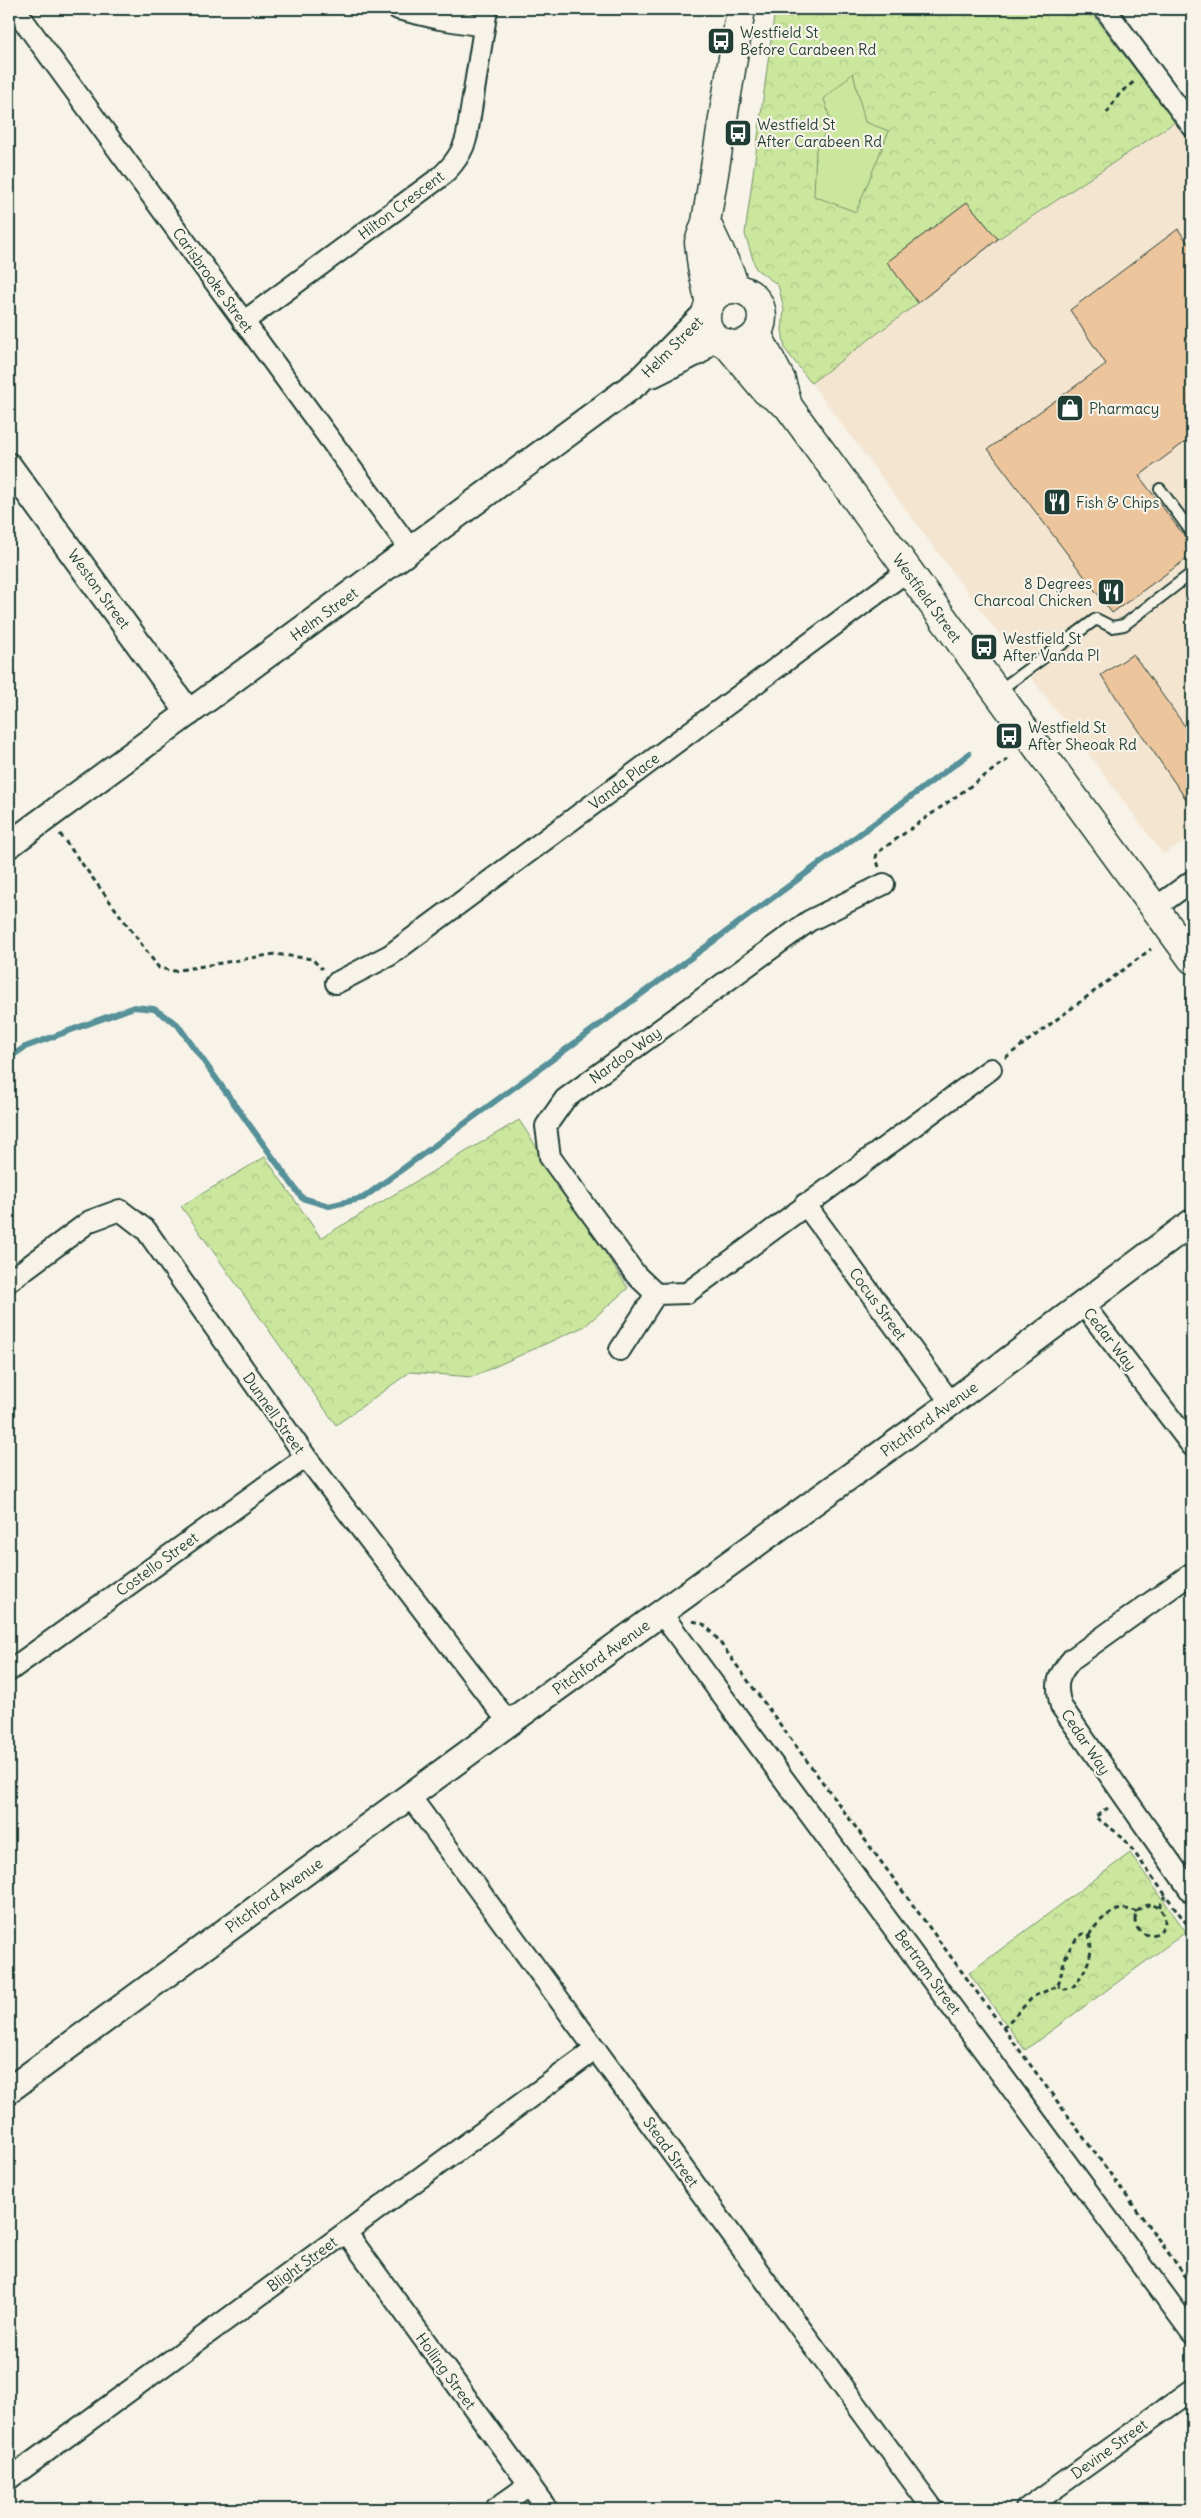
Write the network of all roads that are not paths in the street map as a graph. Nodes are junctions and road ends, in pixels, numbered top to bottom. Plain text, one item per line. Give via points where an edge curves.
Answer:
1 (15, 9) edge
2 (398, 9) edge
3 (741, 9) edge
4 (1105, 9) edge
5 (486, 17) edge
6 (1192, 126) edge
7 (706, 222) junction
8 (735, 289) junction
9 (243, 322) junction
10 (714, 323) junction
11 (757, 334) junction
12 (788, 406) junction
13 (9, 466) edge
14 (1160, 489) dead end
15 (1192, 533) edge
16 (411, 550) junction
17 (908, 572) junction
18 (1192, 573) edge
19 (996, 693) junction
20 (189, 713) junction
21 (9, 845) edge
22 (1192, 881) edge
23 (884, 884) dead end
24 (1155, 908) junction
25 (1192, 959) edge
26 (336, 983) road end
27 (991, 1069) road end
28 (806, 1204) junction
29 (1192, 1222) edge
30 (9, 1281) edge
31 (656, 1294) junction
32 (1082, 1303) junction
33 (620, 1350) dead end
34 (950, 1403) junction
35 (1192, 1446) edge
36 (306, 1457) junction
37 (1192, 1573) edge
38 (669, 1623) junction
39 (9, 1672) edge
40 (509, 1723) junction
41 (409, 1795) junction
42 (1192, 1893) edge
43 (596, 2049) junction
44 (9, 2090) edge
45 (346, 2232) junction
46 (1192, 2332) edge
47 (1192, 2390) edge
48 (9, 2479) edge
49 (529, 2484) junction
50 (495, 2509) edge
51 (547, 2509) edge
52 (933, 2509) edge
53 (1026, 2509) edge

1 - 9 street, Carisbrooke Street
2 - 5 street via 440,19
3 - 7 main road, Westfield Street
4 - 6 street
5 - 9 street, Hilton Crescent via 467,135 449,170
7 - 8 main road
7 - 10 main road, Westfield Street via 699,242
8 - 10 main road via 720,293
8 - 11 main road via 746,291 758,302 762,318
9 - 16 street, Carisbrooke Street
10 - 11 main road via 743,343
10 - 12 main road, Westfield Street via 766,391
10 - 16 street, Helm Street via 698,351 638,382
11 - 12 main road, Westfield Street via 781,380
12 - 17 main road, Westfield Street
13 - 20 street, Weston Street
14 - 15 lane
16 - 20 street, Helm Street
17 - 19 main road, Westfield Street
17 - 26 street, Vanda Place via 390,955
18 - 19 lane via 1124,625 1112,627 1096,619
19 - 24 main road, Westfield Street
20 - 21 street, Helm Street
22 - 24 street
23 - 31 street, Nardoo Way via 809,921 565,1099 546,1126 550,1158 636,1275
24 - 25 main road, Westfield Street
27 - 28 street
28 - 31 street via 687,1293
28 - 34 street, Cocus Street
29 - 32 street, Pitchford Avenue
30 - 36 street, Dunnell Street via 90,1221 120,1210 146,1230
31 - 33 street
32 - 34 street, Pitchford Avenue
32 - 35 street, Cedar Way
34 - 38 street, Pitchford Avenue
36 - 39 street, Costello Street
36 - 40 street, Dunnell Street
37 - 42 street, Cedar Way via 1072,1659 1061,1671 1057,1689 1061,1706
38 - 40 street, Pitchford Avenue
38 - 46 street, Bertram Street
40 - 41 street, Pitchford Avenue
41 - 43 street, Stead Street
41 - 44 street, Pitchford Avenue
43 - 45 street, Blight Street
43 - 52 street, Stead Street
45 - 48 street, Blight Street
45 - 49 street, Holling Street
47 - 53 street, Devine Street
49 - 50 street
49 - 51 street, Holling Street

